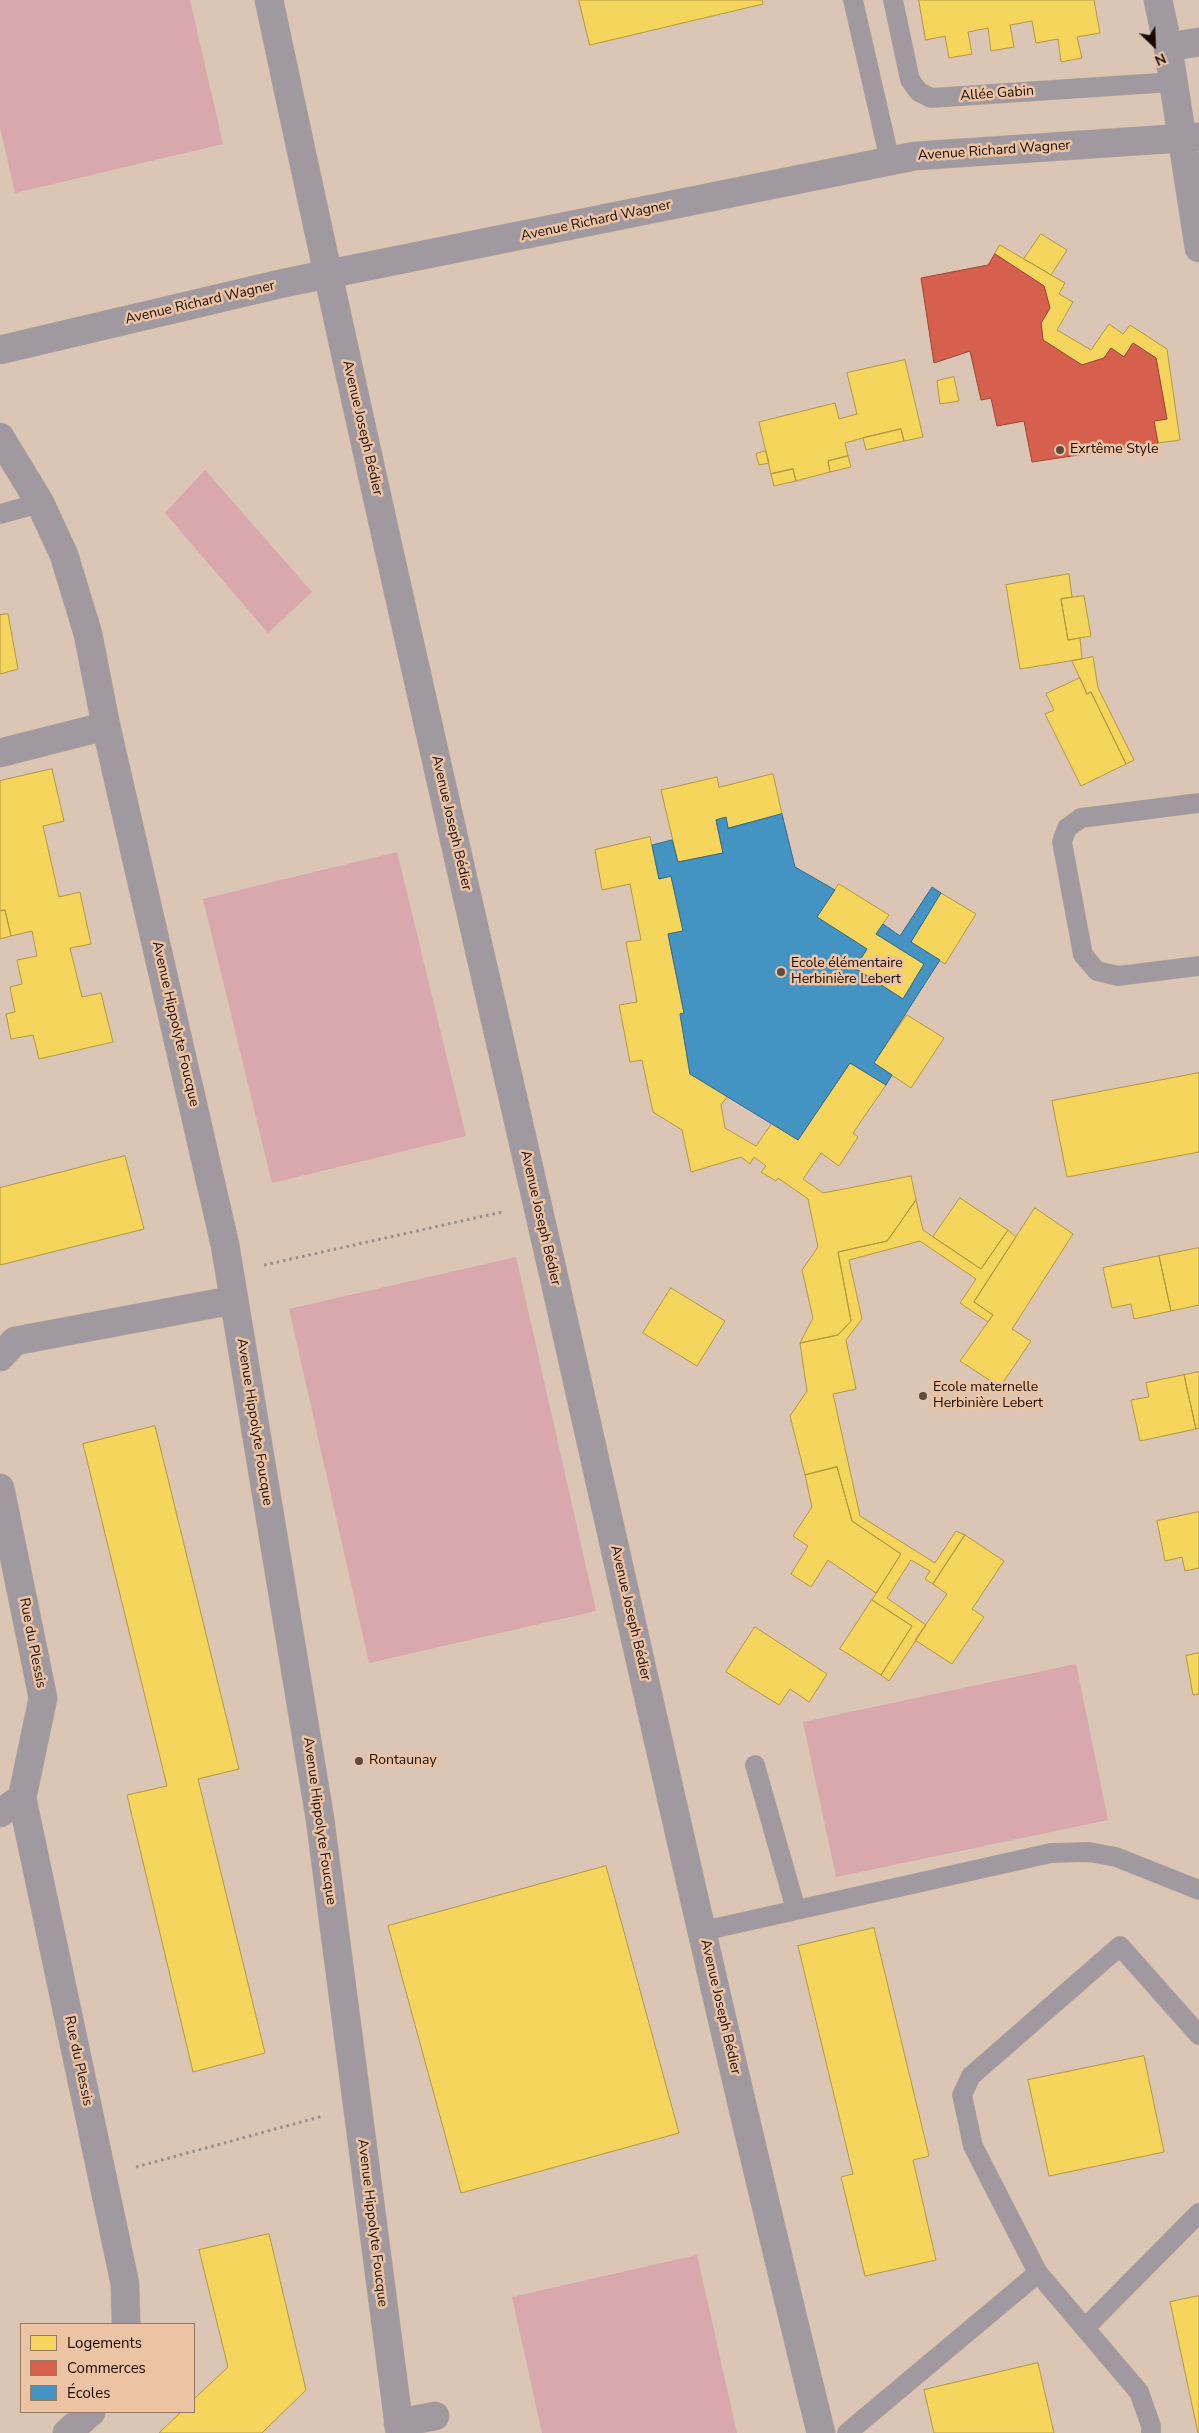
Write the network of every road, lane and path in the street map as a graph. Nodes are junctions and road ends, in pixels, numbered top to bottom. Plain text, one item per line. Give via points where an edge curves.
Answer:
1 (269, 0) edge
2 (853, 0) edge
3 (893, 0) edge
4 (1158, 0) edge
5 (1199, 42) edge
6 (1168, 47) junction
7 (1173, 82) junction
8 (1190, 137) edge
9 (890, 161) junction
10 (1199, 248) edge
11 (327, 275) junction
12 (0, 350) edge
13 (0, 437) edge
14 (40, 504) junction
15 (0, 514) edge
16 (106, 726) junction
17 (0, 753) edge
18 (1199, 803) edge
19 (1199, 966) edge
20 (537, 1206) junction
21 (230, 1273) junction
22 (234, 1300) junction
23 (0, 1357) edge
24 (0, 1488) edge
25 (755, 1765) dead end
26 (11, 1806) edge
27 (1199, 1890) edge
28 (796, 1910) junction
29 (703, 1931) junction
30 (1199, 2035) edge
31 (358, 2106) junction
32 (102, 2176) junction
33 (1199, 2213) edge
34 (1038, 2273) junction
35 (126, 2323) edge
36 (1085, 2328) junction
37 (90, 2413) edge
38 (435, 2416) dead end
39 (399, 2428) edge
40 (67, 2433) edge
41 (821, 2433) edge
42 (847, 2433) edge
43 (1151, 2433) edge

1 - 11 street, Avenue Joseph Bédier
2 - 9 lane
3 - 7 lane, Allée Gabin via 910,80 919,92 932,98
4 - 6 street
5 - 6 street
6 - 7 street
7 - 8 street
8 - 9 street, Avenue Richard Wagner via 915,156
8 - 10 street
9 - 11 street, Avenue Richard Wagner
11 - 12 street, Avenue Richard Wagner
11 - 20 street, Avenue Joseph Bédier
13 - 14 street, Avenue Hippolyte Foucque
14 - 15 lane
14 - 16 street, Avenue Hippolyte Foucque via 64,555 88,634
16 - 17 street
16 - 21 street, Avenue Hippolyte Foucque
18 - 19 lane via 1081,818 1067,828 1062,842 1083,955 1097,971 1118,976
20 - 21 path
20 - 29 street, Avenue Joseph Bédier
21 - 22 street, Avenue Hippolyte Foucque
22 - 23 street via 15,1341
22 - 31 street, Avenue Hippolyte Foucque via 320,1819
24 - 26 street, Rue du Plessis via 43,1698
25 - 28 lane
26 - 32 street, Rue du Plessis
27 - 28 lane via 1116,1857 1089,1852 1051,1853
28 - 29 lane
29 - 41 street, Avenue Joseph Bédier
30 - 34 lane via 1120,1946 971,2076 962,2095 973,2146
31 - 32 path
31 - 39 street, Avenue Hippolyte Foucque
32 - 35 street, Rue du Plessis via 125,2284
33 - 36 lane
34 - 36 lane
34 - 42 lane
36 - 43 lane via 1139,2392
37 - 40 street
38 - 39 street

